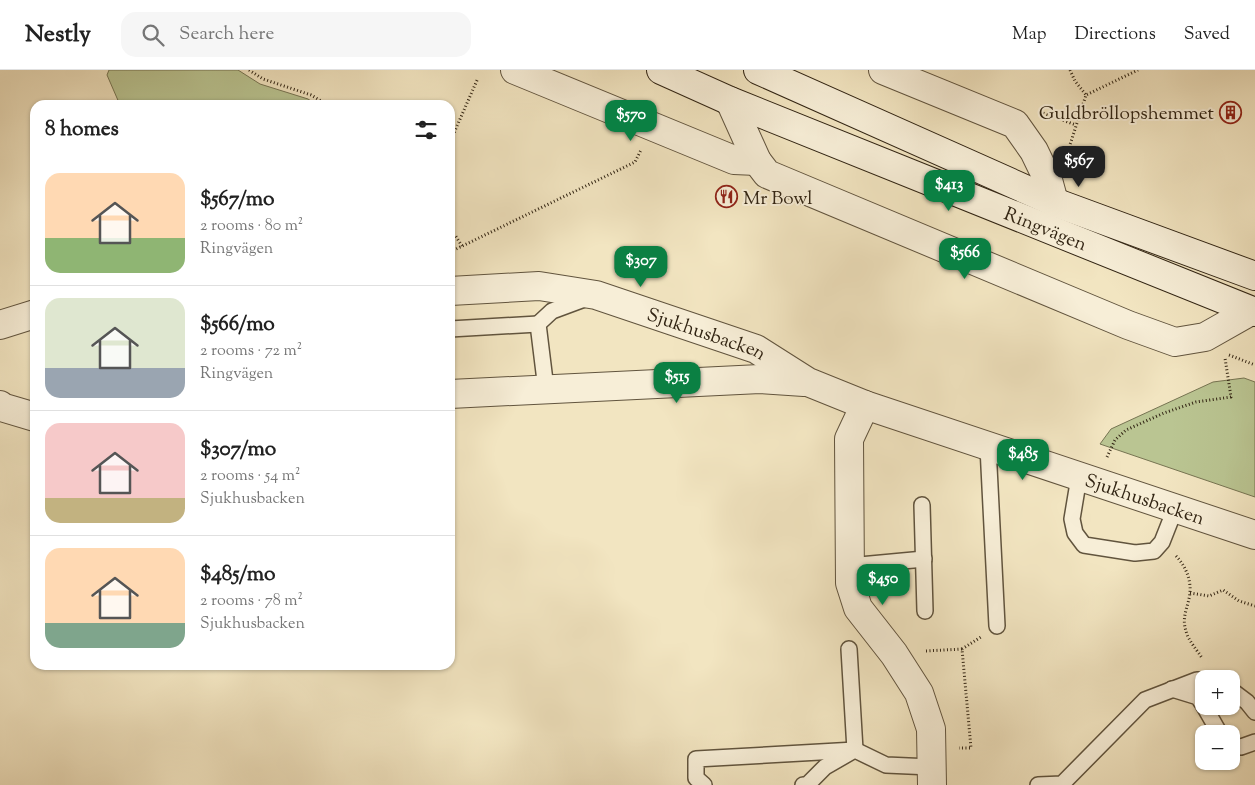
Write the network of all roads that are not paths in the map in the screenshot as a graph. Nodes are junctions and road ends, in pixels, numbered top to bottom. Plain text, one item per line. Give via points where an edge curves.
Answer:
1 (515, 70) edge
2 (883, 70) edge
3 (663, 71) edge
4 (774, 72) edge
5 (730, 101) junction
6 (757, 161) junction
7 (1054, 202) junction
8 (1255, 276) edge
9 (455, 291) edge
10 (596, 295) junction
11 (1253, 312) edge
12 (30, 316) edge
13 (538, 324) junction
14 (0, 325) edge
15 (455, 330) edge
16 (808, 382) junction
17 (546, 389) junction
18 (455, 394) edge
19 (865, 404) junction
20 (0, 405) edge
21 (30, 416) edge
22 (988, 447) junction
23 (1087, 480) junction
24 (922, 505) dead end
25 (1175, 509) junction
26 (1255, 535) edge
27 (924, 559) junction
28 (849, 566) junction
29 (925, 611) dead end
30 (997, 626) dead end
31 (849, 649) dead end
32 (1195, 681) edge
33 (1172, 688) junction
34 (1195, 696) edge
35 (1240, 697) edge
36 (1255, 712) edge
37 (1255, 742) edge
38 (1240, 747) edge
39 (855, 750) junction
40 (932, 776) edge
41 (1062, 784) edge
42 (704, 785) edge
43 (804, 785) edge
44 (1038, 785) edge

1 - 6 street via 734,160
2 - 7 street, Ringvägen via 1015,124 1048,180
3 - 5 street, Ringvägen
4 - 7 street, Ringvägen
5 - 6 street, Ringvägen
5 - 11 street, Ringvägen
6 - 11 street, Ringvägen via 767,174 1175,342 1204,338
7 - 8 street, Ringvägen
9 - 10 street, Sjukhusbacken via 539,286
10 - 13 lane via 552,311
10 - 16 street, Sjukhusbacken via 756,349
12 - 14 street
13 - 15 lane
13 - 17 lane
16 - 17 street, Sjukhusbacken via 760,379
16 - 19 street, Sjukhusbacken
17 - 18 street, Sjukhusbacken
19 - 22 street, Sjukhusbacken
19 - 28 street via 849,439
20 - 21 street
22 - 23 street, Sjukhusbacken
22 - 30 lane
23 - 25 street, Sjukhusbacken
23 - 25 lane via 1072,519 1075,533 1084,545 1135,553 1154,551 1162,542
24 - 27 lane
25 - 26 street, Sjukhusbacken
27 - 28 lane
27 - 29 lane
28 - 40 street via 850,583 858,608 919,693 931,729
31 - 39 lane
32 - 33 lane
33 - 34 lane
33 - 41 lane via 1145,700
35 - 36 lane
37 - 38 lane
39 - 40 lane via 886,765
39 - 42 lane via 696,759 696,778
39 - 43 lane via 825,767
41 - 44 lane

